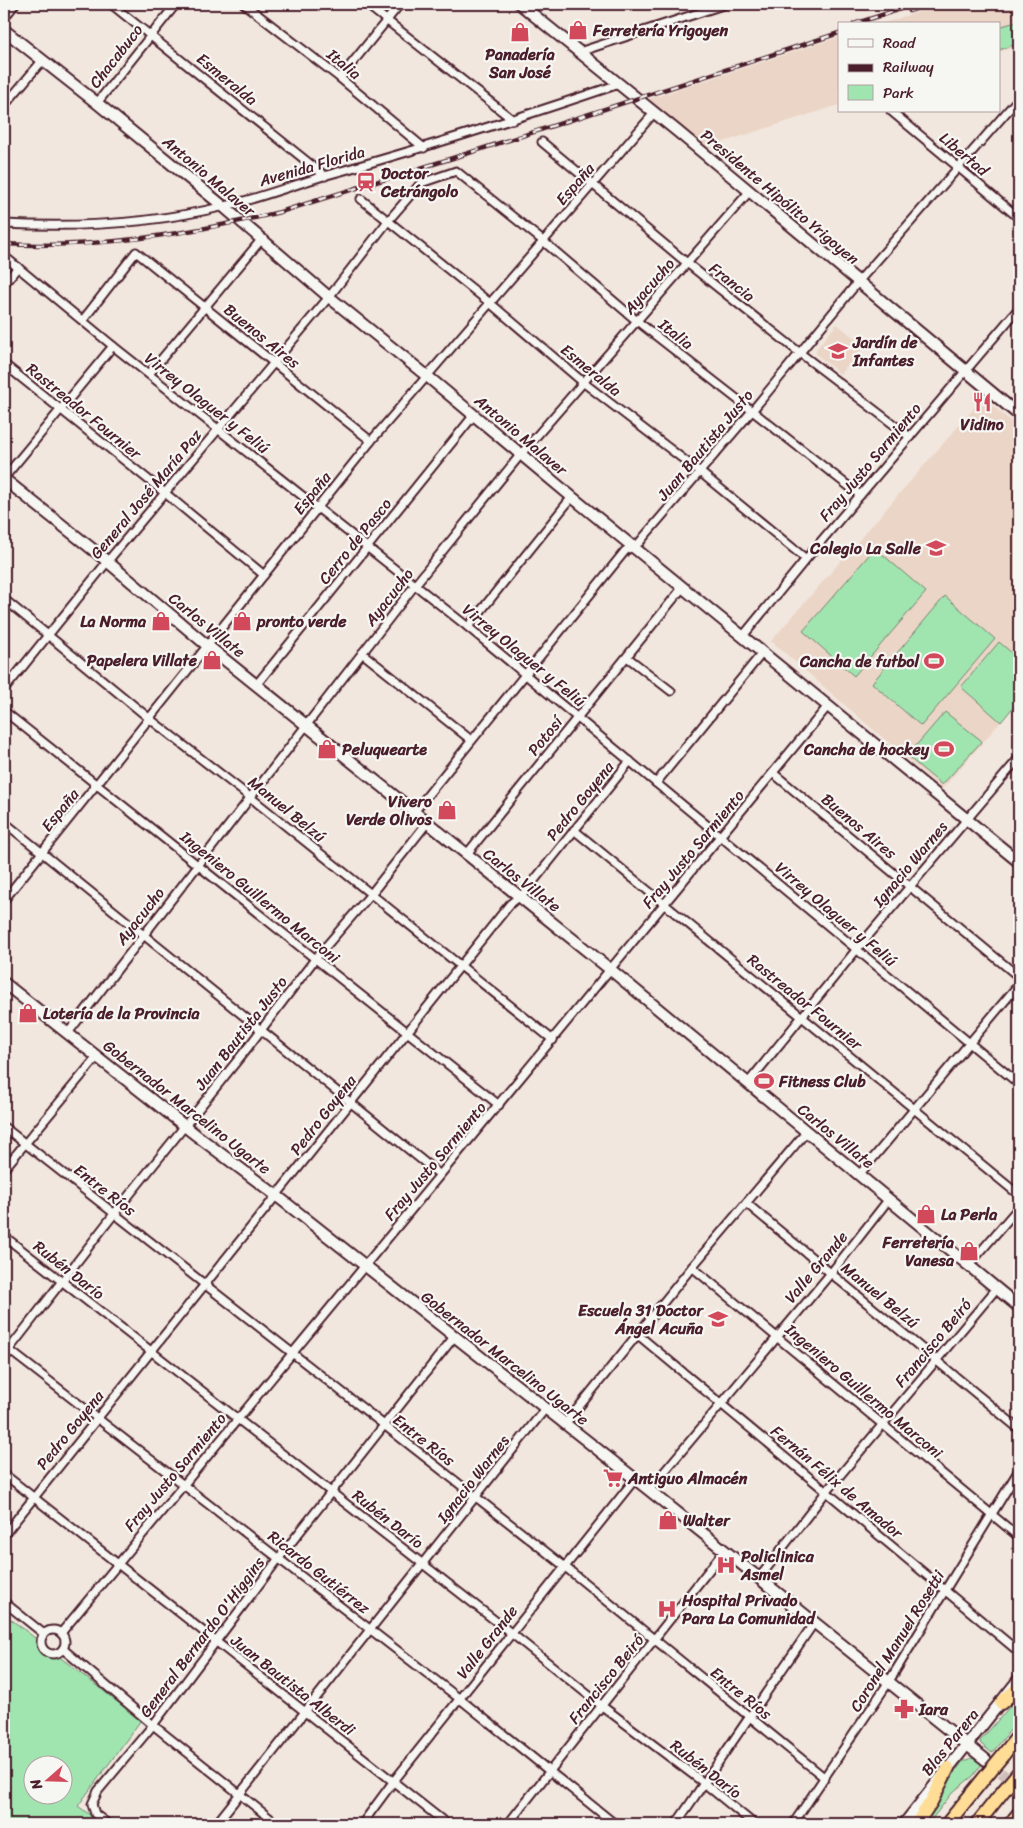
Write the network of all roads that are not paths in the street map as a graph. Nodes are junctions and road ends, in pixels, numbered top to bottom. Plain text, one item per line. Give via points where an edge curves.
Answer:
1 (15, 4) edge
2 (111, 4) edge
3 (176, 4) edge
4 (244, 4) edge
5 (366, 4) edge
6 (400, 4) edge
7 (722, 4) edge
8 (525, 5) edge
9 (4, 18) edge
10 (387, 21) junction
11 (4, 30) edge
12 (150, 35) junction
13 (579, 52) junction
14 (42, 60) junction
15 (340, 78) junction
16 (619, 84) junction
17 (1019, 98) edge
18 (97, 103) junction
19 (4, 106) edge
20 (892, 112) edge
21 (654, 113) junction
22 (513, 120) junction
23 (542, 142) dead end
24 (424, 148) junction
25 (958, 168) junction
26 (456, 171) joint
27 (325, 176) junction
28 (593, 184) junction
29 (749, 192) junction
30 (361, 200) dead end
31 (224, 207) junction
32 (1019, 218) edge
33 (388, 220) junction
34 (4, 224) edge
35 (261, 240) junction
36 (543, 241) junction
37 (4, 256) edge
38 (687, 263) junction
39 (18, 267) junction
40 (858, 282) junction
41 (4, 284) edge
42 (329, 297) junction
43 (490, 303) junction
44 (205, 307) junction
45 (1019, 308) edge
46 (83, 320) junction
47 (637, 321) junction
48 (113, 346) junction
49 (800, 353) junction
50 (273, 362) junction
51 (4, 364) edge
52 (966, 371) junction
53 (149, 374) junction
54 (427, 376) junction
55 (584, 383) junction
56 (60, 409) junction
57 (752, 411) junction
58 (474, 415) junction
59 (1019, 415) edge
60 (218, 429) junction
61 (910, 437) junction
62 (372, 441) junction
63 (520, 454) junction
64 (700, 472) junction
65 (4, 478) edge
66 (165, 493) junction
67 (860, 495) junction
68 (572, 498) junction
69 (317, 508) junction
70 (632, 546) junction
71 (368, 548) junction
72 (806, 559) junction
73 (107, 562) junction
74 (264, 575) junction
75 (415, 585) junction
76 (683, 587) junction
77 (4, 599) edge
78 (468, 627) junction
79 (49, 635) junction
80 (743, 636) junction
81 (208, 647) junction
82 (763, 652) junction
83 (362, 653) junction
84 (627, 657) junction
85 (524, 674) junction
86 (257, 684) junction
87 (4, 690) edge
88 (671, 691) dead end
89 (828, 706) junction
90 (4, 710) edge
91 (578, 718) junction
92 (150, 719) junction
93 (306, 724) junction
94 (472, 740) junction
95 (1019, 758) edge
96 (630, 761) junction
97 (773, 773) junction
98 (656, 783) junction
99 (97, 785) junction
100 (250, 797) junction
101 (414, 812) junction
102 (966, 819) junction
103 (4, 822) edge
104 (427, 823) junction
105 (574, 830) junction
106 (722, 836) junction
107 (42, 853) junction
108 (466, 855) junction
109 (1019, 862) edge
110 (197, 865) junction
111 (910, 887) junction
112 (371, 894) junction
113 (519, 896) junction
114 (4, 900) edge
115 (664, 905) junction
116 (143, 934) junction
117 (857, 949) junction
118 (315, 959) junction
119 (460, 965) junction
120 (611, 970) junction
121 (1019, 977) edge
122 (1019, 984) edge
123 (5, 986) edge
124 (802, 1017) junction
125 (262, 1029) junction
126 (407, 1032) junction
127 (68, 1033) junction
128 (553, 1040) junction
129 (969, 1044) junction
130 (97, 1056) junction
131 (748, 1083) junction
132 (1019, 1084) edge
133 (351, 1102) junction
134 (499, 1105) junction
135 (914, 1109) junction
136 (4, 1127) edge
137 (185, 1127) junction
138 (806, 1131) junction
139 (24, 1143) junction
140 (4, 1169) edge
141 (439, 1174) junction
142 (859, 1174) junction
143 (1019, 1195) edge
144 (277, 1196) junction
145 (889, 1199) junction
146 (746, 1203) junction
147 (1019, 1207) edge
148 (114, 1214) junction
149 (4, 1236) edge
150 (969, 1265) junction
151 (692, 1266) junction
152 (365, 1267) junction
153 (831, 1273) junction
154 (61, 1282) junction
155 (204, 1285) junction
156 (997, 1288) junction
157 (1019, 1306) edge
158 (637, 1334) junction
159 (776, 1336) junction
160 (454, 1337) junction
161 (5, 1351) edge
162 (151, 1351) junction
163 (292, 1354) junction
164 (937, 1360) junction
165 (721, 1404) junction
166 (545, 1409) junction
167 (98, 1417) junction
168 (237, 1418) junction
169 (565, 1424) junction
170 (883, 1424) junction
171 (385, 1426) junction
172 (1019, 1429) edge
173 (1019, 1470) edge
174 (4, 1474) edge
175 (635, 1478) junction
176 (183, 1484) junction
177 (649, 1490) junction
178 (332, 1492) junction
179 (826, 1492) junction
180 (34, 1498) junction
181 (476, 1498) junction
182 (992, 1515) junction
183 (4, 1535) edge
184 (1019, 1537) edge
185 (724, 1550) junction
186 (279, 1558) junction
187 (117, 1564) junction
188 (423, 1564) junction
189 (564, 1566) junction
190 (759, 1578) junction
191 (946, 1591) junction
192 (4, 1602) edge
193 (814, 1623) junction
194 (371, 1630) junction
195 (61, 1633) junction
196 (511, 1633) junction
197 (44, 1634) junction
198 (654, 1641) junction
199 (216, 1642) junction
200 (63, 1649) junction
201 (1019, 1652) edge
202 (1019, 1678) edge
203 (888, 1683) junction
204 (1019, 1687) edge
205 (460, 1699) junction
206 (1000, 1703) junction
207 (602, 1706) junction
208 (305, 1712) junction
209 (749, 1717) junction
210 (153, 1725) junction
211 (1019, 1735) edge
212 (966, 1745) junction
213 (987, 1766) junction
214 (948, 1768) junction
215 (550, 1772) junction
216 (1019, 1772) edge
217 (825, 1778) junction
218 (394, 1782) junction
219 (704, 1784) junction
220 (240, 1795) junction
221 (1019, 1813) edge
222 (108, 1824) edge
223 (216, 1824) edge
224 (277, 1824) edge
225 (362, 1824) edge
226 (447, 1824) edge
227 (508, 1824) edge
228 (615, 1824) edge
229 (676, 1824) edge
230 (754, 1824) edge
231 (793, 1824) edge
232 (904, 1824) edge
233 (916, 1824) edge
234 (947, 1824) edge
235 (977, 1824) edge
236 (1010, 1824) edge

1 - 9 street
2 - 12 street, Esmeralda
3 - 12 street, Chacabuco
4 - 15 street, Italia
5 - 10 street
6 - 10 street
7 - 13 street
8 - 13 street, Presidente Hipólito Yrigoyen
10 - 15 street
10 - 22 street
11 - 14 street, Antonio Malaver
12 - 18 street, Chacabuco
12 - 27 street, Esmeralda
13 - 16 street, Presidente Hipólito Yrigoyen
14 - 18 street, Antonio Malaver
14 - 19 street
15 - 24 street, Italia
16 - 21 street, Presidente Hipólito Yrigoyen
16 - 22 street, Avenida Florida
17 - 25 street, Juan Bautista Justo
18 - 31 street, Antonio Malaver
20 - 25 street, Libertad
21 - 28 street, España
21 - 29 street, Presidente Hipólito Yrigoyen
22 - 24 street, Avenida Florida
23 - 28 street, Francia
24 - 27 street, Avenida Florida
25 - 32 street, Libertad
25 - 40 street, Juan Bautista Justo
26 - 33 street, General José María Paz via 421,183
26 - 36 street, Italia
27 - 31 street, Avenida Florida
28 - 36 street, España
28 - 38 street, Francia
29 - 38 street, Ayacucho
29 - 40 street, Presidente Hipólito Yrigoyen
30 - 33 street, Esmeralda
31 - 34 street, Avenida Florida via 168,219 105,226
31 - 35 street, Antonio Malaver
33 - 42 street, General José María Paz
33 - 43 street, Esmeralda
35 - 42 street, Antonio Malaver
35 - 44 street
36 - 43 street, España
36 - 47 street, Italia
37 - 39 street, Virrey Olaguer y Feliú
38 - 47 street, Ayacucho
38 - 49 street, Francia
39 - 41 street
39 - 46 street, Virrey Olaguer y Feliú
40 - 49 street, Juan Bautista Justo
40 - 52 street, Presidente Hipólito Yrigoyen
42 - 50 street, General José María Paz
42 - 54 street, Antonio Malaver
43 - 54 street, España
43 - 55 street, Esmeralda
44 - 46 street, Buenos Aires via 136,252
44 - 50 street, Buenos Aires
44 - 53 street
45 - 52 street, Fray Justo Sarmiento
46 - 48 street, Virrey Olaguer y Feliú
47 - 55 street, Ayacucho
47 - 57 street, Italia
48 - 53 street, Virrey Olaguer y Feliú
48 - 56 street
49 - 57 street, Juan Bautista Justo
49 - 61 street, Francia
50 - 60 street, General José María Paz
50 - 62 street, Buenos Aires
51 - 56 street, Rastreador Fournier
52 - 59 street, Presidente Hipólito Yrigoyen
52 - 61 street, Fray Justo Sarmiento
53 - 60 street, Virrey Olaguer y Feliú
54 - 58 street, Antonio Malaver
54 - 62 street, España
55 - 63 street, Ayacucho
55 - 64 street, Esmeralda
56 - 65 street
56 - 66 street, Rastreador Fournier
57 - 64 street, Juan Bautista Justo
57 - 67 street, Italia
58 - 63 street, Antonio Malaver
58 - 71 street, Cerro de Pasco
60 - 66 street, General José María Paz
60 - 69 street, Virrey Olaguer y Feliú
61 - 67 street, Fray Justo Sarmiento
62 - 69 street, España
63 - 68 street, Antonio Malaver
63 - 75 street, Ayacucho
64 - 70 street, Juan Bautista Justo via 640,542
64 - 72 street, Esmeralda
65 - 73 street, Carlos Villate
66 - 73 street, General José María Paz
66 - 74 street, Rastreador Fournier
67 - 72 street, Fray Justo Sarmiento
68 - 70 street, Antonio Malaver
68 - 78 street
69 - 71 street, Virrey Olaguer y Feliú
69 - 74 street, España
70 - 76 street, Antonio Malaver
70 - 85 street, Juan Bautista Justo
71 - 75 street, Virrey Olaguer y Feliú
71 - 86 street, Cerro de Pasco
72 - 80 street, Fray Justo Sarmiento
73 - 79 street, General José María Paz
73 - 81 street, Carlos Villate
74 - 81 street, España
75 - 78 street, Virrey Olaguer y Feliú
75 - 83 street, Ayacucho
76 - 80 street, Antonio Malaver
76 - 84 street, Potosí
77 - 79 street, Manuel Belzú
78 - 85 street, Virrey Olaguer y Feliú
79 - 87 street, General José María Paz
79 - 92 street, Manuel Belzú
80 - 82 street, Antonio Malaver
81 - 86 street, Carlos Villate
81 - 92 street, España
82 - 89 street, Antonio Malaver
82 - 98 street
83 - 93 street, Ayacucho
83 - 94 street
84 - 88 street
84 - 91 street, Potosí
85 - 91 street, Virrey Olaguer y Feliú
85 - 94 street, Juan Bautista Justo
86 - 93 street, Carlos Villate
89 - 97 street, Fray Justo Sarmiento
89 - 102 street, Antonio Malaver
90 - 99 street, Ingeniero Guillermo Marconi
91 - 96 street, Virrey Olaguer y Feliú
91 - 108 street, Potosí
92 - 99 street, España
92 - 100 street, Manuel Belzú
93 - 100 street, Ayacucho
93 - 101 street, Carlos Villate
94 - 101 street, Juan Bautista Justo
95 - 102 street, Ignacio Warnes
96 - 98 street, Virrey Olaguer y Feliú
96 - 105 street, Pedro Goyena
97 - 106 street, Fray Justo Sarmiento
97 - 111 street, Buenos Aires
98 - 106 street, Virrey Olaguer y Feliú
99 - 107 street, España
99 - 110 street, Ingeniero Guillermo Marconi
100 - 110 street, Ayacucho
100 - 112 street, Manuel Belzú
101 - 104 street, Carlos Villate
102 - 109 street, Antonio Malaver
102 - 111 street, Ignacio Warnes
103 - 107 street
104 - 108 street, Carlos Villate
104 - 112 street, Juan Bautista Justo
105 - 113 street, Pedro Goyena
105 - 115 street, Rastreador Fournier
106 - 115 street, Fray Justo Sarmiento
106 - 117 street, Virrey Olaguer y Feliú
107 - 114 street, España
107 - 116 street
108 - 113 street, Carlos Villate
110 - 116 street, Ayacucho
110 - 118 street, Ingeniero Guillermo Marconi
111 - 117 street, Ignacio Warnes
111 - 121 street, Buenos Aires
112 - 118 street, Juan Bautista Justo
112 - 119 street, Manuel Belzú
113 - 119 street, Pedro Goyena
113 - 120 street, Carlos Villate
115 - 120 street, Fray Justo Sarmiento
115 - 124 street, Rastreador Fournier
116 - 125 street
116 - 127 street, Ayacucho
117 - 124 street, Ignacio Warnes
117 - 129 street, Virrey Olaguer y Feliú
118 - 125 street, Juan Bautista Justo
118 - 126 street, Ingeniero Guillermo Marconi
119 - 126 street, Pedro Goyena
119 - 128 street, Manuel Belzú
120 - 128 street, Fray Justo Sarmiento
120 - 131 street, Carlos Villate
122 - 129 street
123 - 127 street, Gobernador Marcelino Ugarte
124 - 131 street, Ignacio Warnes
124 - 135 street, Rastreador Fournier
125 - 133 street
125 - 137 street, Juan Bautista Justo
126 - 133 street, Pedro Goyena
126 - 134 street, Ingeniero Guillermo Marconi
127 - 130 street, Gobernador Marcelino Ugarte
128 - 134 street, Fray Justo Sarmiento
129 - 132 street, Virrey Olaguer y Feliú
129 - 135 street
130 - 137 street, Gobernador Marcelino Ugarte
130 - 139 street
131 - 138 street, Carlos Villate
133 - 141 street
133 - 144 street, Pedro Goyena
134 - 141 street, Fray Justo Sarmiento
135 - 142 street
135 - 143 street, Rastreador Fournier
136 - 139 street, Entre Ríos
137 - 144 street, Gobernador Marcelino Ugarte
137 - 148 street, Juan Bautista Justo
138 - 142 street, Carlos Villate
138 - 146 street
139 - 140 street
139 - 148 street, Entre Ríos
141 - 152 street, Fray Justo Sarmiento
142 - 145 street, Carlos Villate
144 - 152 street, Gobernador Marcelino Ugarte
144 - 155 street, Pedro Goyena
145 - 150 street, Carlos Villate
145 - 153 street, Valle Grande
146 - 151 street
146 - 153 street, Manuel Belzú
147 - 150 street
148 - 154 street, Juan Bautista Justo
148 - 155 street, Entre Ríos
149 - 154 street, Rubén Darío
150 - 156 street, Carlos Villate
151 - 158 street
151 - 159 street, Ingeniero Guillermo Marconi
152 - 160 street, Gobernador Marcelino Ugarte
152 - 163 street, Fray Justo Sarmiento
153 - 159 street, Valle Grande
153 - 164 street, Manuel Belzú
154 - 161 street, Juan Bautista Justo
154 - 162 street, Rubén Darío
155 - 162 street, Pedro Goyena
155 - 163 street, Entre Ríos
156 - 157 street, Carlos Villate
156 - 164 street, Francisco Beiró
158 - 165 street, Fernán Félix de Amador
158 - 169 street
159 - 165 street, Valle Grande
159 - 170 street, Ingeniero Guillermo Marconi
160 - 166 street, Gobernador Marcelino Ugarte
160 - 171 street, General Bernardo O'Higgins
161 - 167 street, Ricardo Gutiérrez
162 - 167 street, Pedro Goyena
162 - 168 street, Rubén Darío
163 - 168 street, Fray Justo Sarmiento
163 - 171 street, Entre Ríos
164 - 170 street, Francisco Beiró
164 - 172 street, Manuel Belzú
165 - 177 street, Valle Grande
165 - 179 street, Fernán Félix de Amador
166 - 169 street, Gobernador Marcelino Ugarte
166 - 181 street, Ignacio Warnes
167 - 176 street, Ricardo Gutiérrez
167 - 180 street, Pedro Goyena
168 - 176 street, Fray Justo Sarmiento
168 - 178 street, Rubén Darío
169 - 175 street, Gobernador Marcelino Ugarte
170 - 179 street, Francisco Beiró
170 - 182 street, Ingeniero Guillermo Marconi
171 - 178 street, General Bernardo O'Higgins
171 - 181 street, Entre Ríos
173 - 182 street, Coronel Manuel Rosetti
174 - 180 street, Juan Bautista Alberdi
175 - 177 street, Gobernador Marcelino Ugarte
175 - 189 street, Valle Grande
176 - 186 street, Ricardo Gutiérrez
176 - 187 street, Fray Justo Sarmiento
177 - 185 street, Gobernador Marcelino Ugarte
178 - 186 street, General Bernardo O'Higgins
178 - 188 street, Rubén Darío
179 - 190 street, Francisco Beiró
179 - 191 street, Fernán Félix de Amador
180 - 183 street, Pedro Goyena
180 - 187 street, Juan Bautista Alberdi
181 - 188 street, Ignacio Warnes
181 - 189 street, Entre Ríos
182 - 184 street, Ingeniero Guillermo Marconi
182 - 191 street, Coronel Manuel Rosetti
185 - 190 street, Gobernador Marcelino Ugarte
185 - 198 street, Francisco Beiró
186 - 194 street, Ricardo Gutiérrez
186 - 199 street, General Bernardo O'Higgins
187 - 195 street, Fray Justo Sarmiento
187 - 199 street, Juan Bautista Alberdi
188 - 194 street, Ignacio Warnes
188 - 196 street, Rubén Darío
189 - 196 street, Valle Grande
189 - 198 street, Entre Ríos
190 - 193 street, Gobernador Marcelino Ugarte
191 - 201 street, Fernán Félix de Amador
191 - 203 street, Coronel Manuel Rosetti
192 - 197 street
193 - 203 street, Gobernador Marcelino Ugarte
193 - 209 street
194 - 205 street, Ricardo Gutiérrez
194 - 208 street, Ignacio Warnes
195 - 197 street via 50,1630
195 - 200 street via 65,1639
196 - 205 street, Valle Grande
196 - 207 street, Rubén Darío
197 - 200 street via 42,1645 45,1651 57,1654
198 - 207 street, Francisco Beiró
198 - 209 street, Entre Ríos
199 - 208 street, Juan Bautista Alberdi
199 - 210 street, General Bernardo O'Higgins
200 - 210 street
202 - 206 street, Blas Parera
203 - 212 street, Gobernador Marcelino Ugarte
203 - 217 street, Coronel Manuel Rosetti
204 - 206 highway
205 - 215 street, Ricardo Gutiérrez
205 - 218 street, Valle Grande
206 - 212 street, Blas Parera
207 - 215 street, Francisco Beiró
207 - 219 street, Rubén Darío
208 - 218 street, Juan Bautista Alberdi
208 - 220 street, Ignacio Warnes
209 - 217 street, Entre Ríos
209 - 219 street
210 - 220 street
210 - 222 street, General Bernardo O'Higgins via 98,1791 92,1804 95,1814
211 - 213 highway, bridge via 1003,1755
212 - 213 street, Gobernador Marcelino Ugarte
212 - 214 street, Blas Parera
213 - 234 highway
214 - 232 street, Blas Parera
214 - 233 highway
215 - 227 street, Francisco Beiró
215 - 228 street, Ricardo Gutiérrez
216 - 235 highway, bridge
217 - 231 street, Coronel Manuel Rosetti
218 - 225 street, Valle Grande
218 - 226 street, Juan Bautista Alberdi
219 - 229 street
219 - 230 street, Rubén Darío
220 - 223 street, Ignacio Warnes
220 - 224 street
221 - 236 highway

